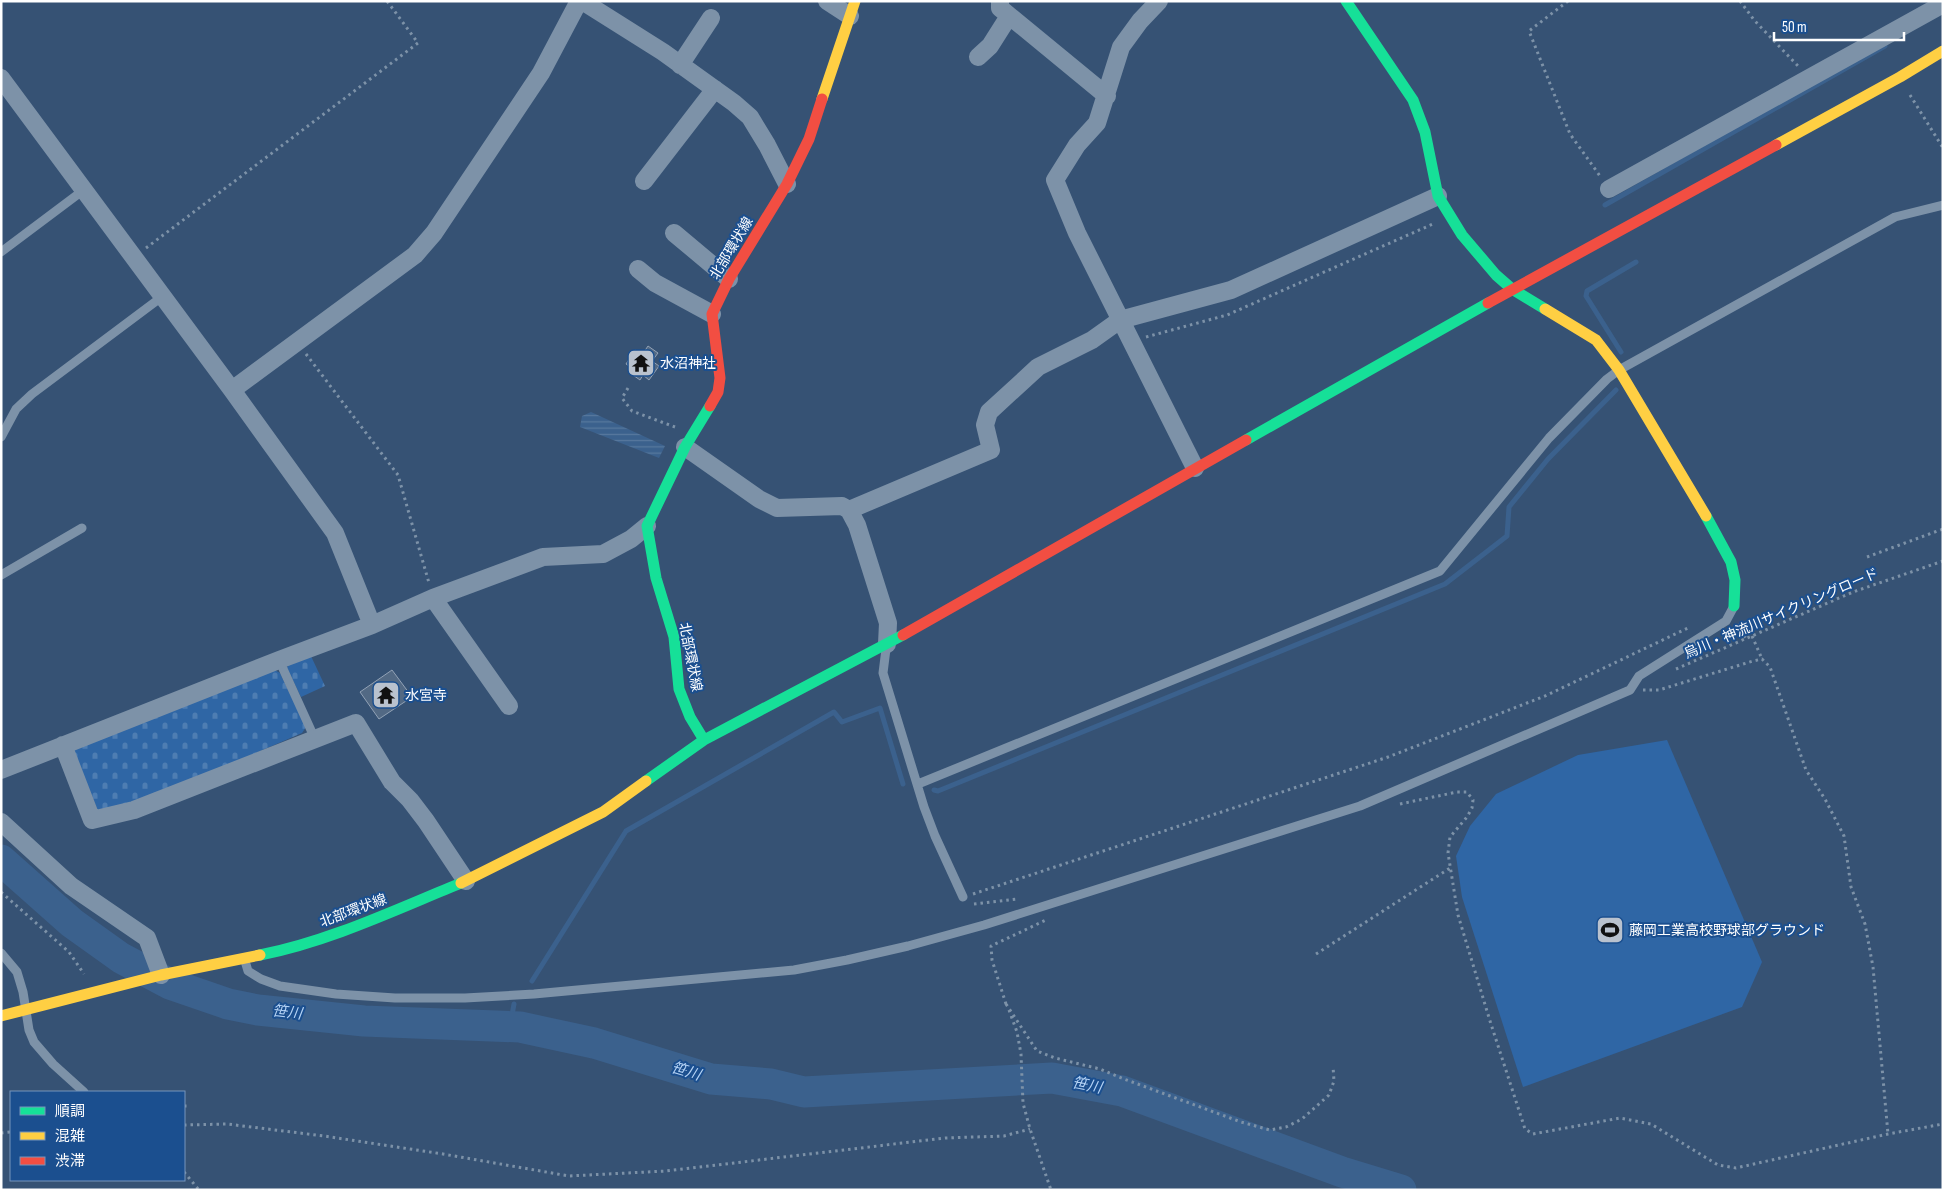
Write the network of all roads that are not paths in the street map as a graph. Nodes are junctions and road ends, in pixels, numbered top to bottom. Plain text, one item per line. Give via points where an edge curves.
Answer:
1 (581, 1) edge
2 (827, 1) edge
3 (1159, 1) edge
4 (1346, 1) edge
5 (1943, 4) edge
6 (853, 8) edge
7 (1005, 8) edge
8 (711, 18) dead end
9 (1943, 52) edge
10 (978, 57) dead end
11 (680, 64) junction
12 (1, 78) edge
13 (715, 89) junction
14 (1107, 96) junction
15 (644, 181) dead end
16 (787, 184) junction
17 (84, 189) junction
18 (1610, 189) road end
19 (1438, 196) junction
20 (1943, 205) edge
21 (674, 232) dead end
22 (1, 252) edge
23 (638, 269) dead end
24 (729, 279) junction
25 (1512, 289) junction
26 (163, 296) junction
27 (712, 314) junction
28 (1120, 320) junction
29 (1619, 370) junction
30 (232, 390) junction
31 (1, 438) edge
32 (684, 447) junction
33 (1195, 468) junction
34 (848, 510) junction
35 (646, 526) junction
36 (82, 528) dead end
37 (1, 575) edge
38 (434, 598) junction
39 (1734, 606) joint
40 (372, 625) junction
41 (887, 644) junction
42 (279, 660) junction
43 (509, 706) dead end
44 (315, 739) junction
45 (704, 740) junction
46 (63, 745) junction
47 (1, 770) edge
48 (918, 784) junction
49 (1, 822) edge
50 (466, 882) junction
51 (963, 897) road end
52 (1, 953) edge
53 (245, 959) junction
54 (161, 975) junction
55 (27, 1010) junction
56 (1, 1016) edge
57 (83, 1091) edge

1 - 11 street
1 - 30 street via 541,72 415,255
2 - 6 street
3 - 14 street via 1121,47
4 - 19 street via 1413,100 1425,132
5 - 18 street
6 - 16 street, 北部環状線 via 809,139
7 - 10 street via 990,46
7 - 14 street
8 - 11 street
9 - 25 street
11 - 13 street
12 - 17 street
13 - 15 street
13 - 16 street via 750,117
14 - 28 street via 1097,122 1077,145 1055,180
16 - 24 street, 北部環状線
17 - 22 lane
17 - 26 street
19 - 25 street via 1476,253
19 - 28 street via 1231,290
20 - 29 lane via 1895,217
21 - 24 street
23 - 27 street via 656,283
24 - 27 street, 北部環状線
25 - 29 street via 1596,340
25 - 33 street
26 - 30 street
26 - 31 lane via 32,394 16,409
27 - 32 street via 720,378 718,392
28 - 33 street
28 - 34 street via 1092,340 1038,367 989,412 985,425 990,450
29 - 39 street via 1720,539 1735,580
29 - 48 lane via 1606,379 1549,438 1440,571
30 - 40 street via 335,533
32 - 34 street via 777,508 842,506
32 - 35 street
33 - 41 street
34 - 41 street via 857,525 888,623
35 - 38 street via 603,554 543,557
35 - 45 street, 北部環状線 via 656,578 674,637 679,689
36 - 37 lane
38 - 40 street
38 - 43 street
39 - 53 lane via 1726,621 1639,676 1630,690 1360,806 908,946 794,970 465,998 395,998 280,986 248,971
40 - 42 street
41 - 45 street
41 - 48 lane via 883,673
42 - 44 lane
42 - 46 street
44 - 46 street via 134,810 92,820
44 - 50 street via 356,723 392,782 426,821
45 - 50 street, 北部環状線 via 603,812
46 - 47 street
48 - 51 lane via 935,836
49 - 54 street via 71,886 147,938
50 - 53 street, 北部環状線 via 288,950
52 - 55 lane via 17,972
53 - 54 street, 北部環状線
54 - 55 street, 北部環状線
55 - 56 street
55 - 57 lane via 34,1042

